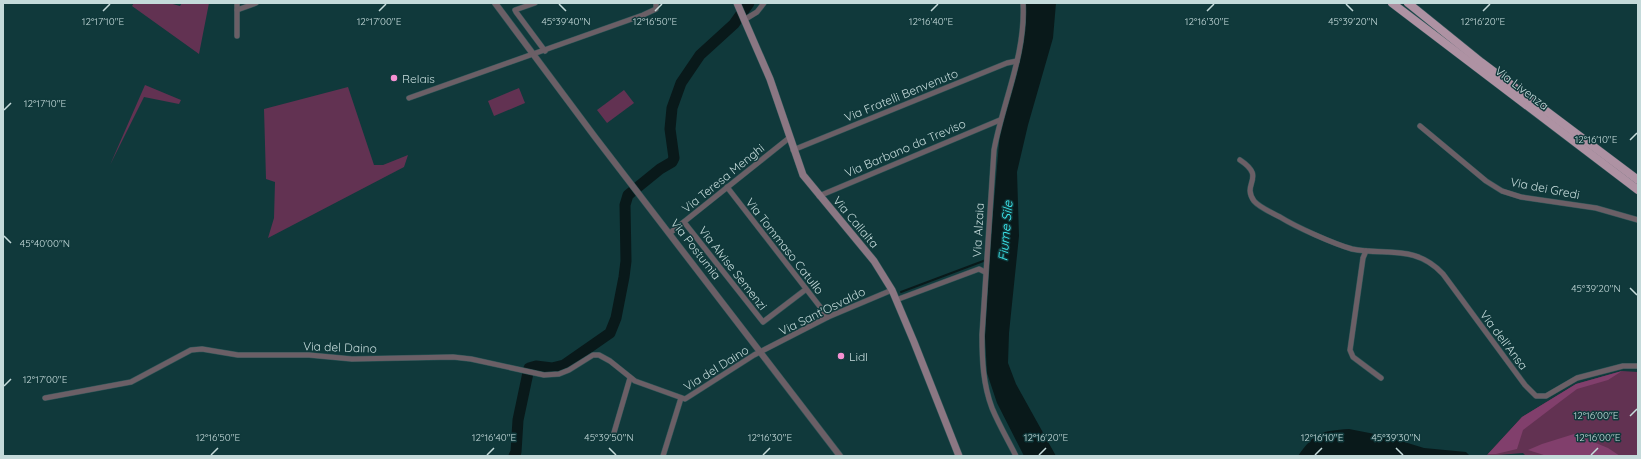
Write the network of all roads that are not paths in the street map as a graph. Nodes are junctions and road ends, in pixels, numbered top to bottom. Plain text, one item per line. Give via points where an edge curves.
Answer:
1 (237, 3) edge
2 (256, 3) edge
3 (495, 3) edge
4 (534, 3) edge
5 (656, 3) edge
6 (764, 3) edge
7 (1023, 3) edge
8 (1392, 3) edge
9 (1408, 3) edge
10 (737, 4) edge
11 (238, 10) junction
12 (744, 20) junction
13 (237, 36) dead end
14 (545, 51) junction
15 (534, 55) junction
16 (1017, 61) junction
17 (409, 98) dead end
18 (1000, 120) junction
19 (1420, 126) dead end
20 (790, 138) junction
21 (793, 150) junction
22 (1240, 160) dead end
23 (1638, 180) edge
24 (727, 187) junction
25 (1638, 190) edge
26 (819, 196) junction
27 (1638, 220) edge
28 (684, 222) junction
29 (670, 233) junction
30 (1366, 251) junction
31 (985, 272) junction
32 (805, 290) junction
33 (892, 290) junction
34 (896, 300) junction
35 (828, 317) junction
36 (761, 353) junction
37 (1638, 366) edge
38 (630, 378) junction
39 (1381, 378) dead end
40 (45, 398) dead end
41 (681, 398) junction
42 (613, 436) dead end
43 (663, 456) edge
44 (840, 456) edge
45 (959, 456) edge
46 (1016, 456) edge

1 - 11 street
2 - 11 street
3 - 15 street, Via Postumia
4 - 14 street via 515,10
5 - 14 street via 657,7 653,11
6 - 12 street via 757,12
7 - 16 street, Via Alzaia via 1023,31
8 - 25 highway, Via Livenza
9 - 23 highway, Via Livenza via 1481,62
10 - 12 main road, Via Callalta
11 - 13 street
12 - 20 main road, Via Callalta via 770,79
14 - 15 street
15 - 17 street
15 - 29 street, Via Postumia
16 - 18 street, Via Alzaia
16 - 21 street, Via Fratelli Benvenuto
18 - 26 street, Via Barbano da Treviso
18 - 31 street, Via Alzaia via 994,150
19 - 27 street, Via dei Gredi via 1486,182 1502,191 1522,197 1596,208
20 - 21 main road, Via Callalta
20 - 24 street, Via Teresa Menghi
21 - 26 main road, Via Callalta via 803,175
22 - 30 street, Via dell'Ansa via 1253,172 1249,190 1254,201 1281,218 1329,240
24 - 28 street, Via Teresa Menghi
24 - 32 street, Via Tommaso Catullo
26 - 33 main road, Via Callalta via 874,261
28 - 29 street, Via Teresa Menghi
28 - 32 street, Via Alvise Semenzi via 763,322
29 - 36 street, Via Postumia
30 - 37 street, Via dell'Ansa via 1404,252 1433,265 1536,396 1546,396 1577,378 1623,366
30 - 39 street via 1350,350 1353,357
31 - 34 street via 979,269
31 - 46 street, Via Alzaia via 982,360 985,386
32 - 35 street, Via Tommaso Catullo
33 - 34 main road, Via Callalta
33 - 35 street, Via Sant'Osvaldo
34 - 45 main road, Via Callalta
35 - 36 street, Via Sant'Osvaldo
36 - 41 street, Via del Daino via 690,396
36 - 44 street, Via Postumia
38 - 40 street, Via del Daino via 599,355 593,355 559,374 534,374 453,357 352,359 309,355 238,355 202,349 191,350 131,382
38 - 41 street, Via del Daino
38 - 42 street
41 - 43 street, Via del Daino

